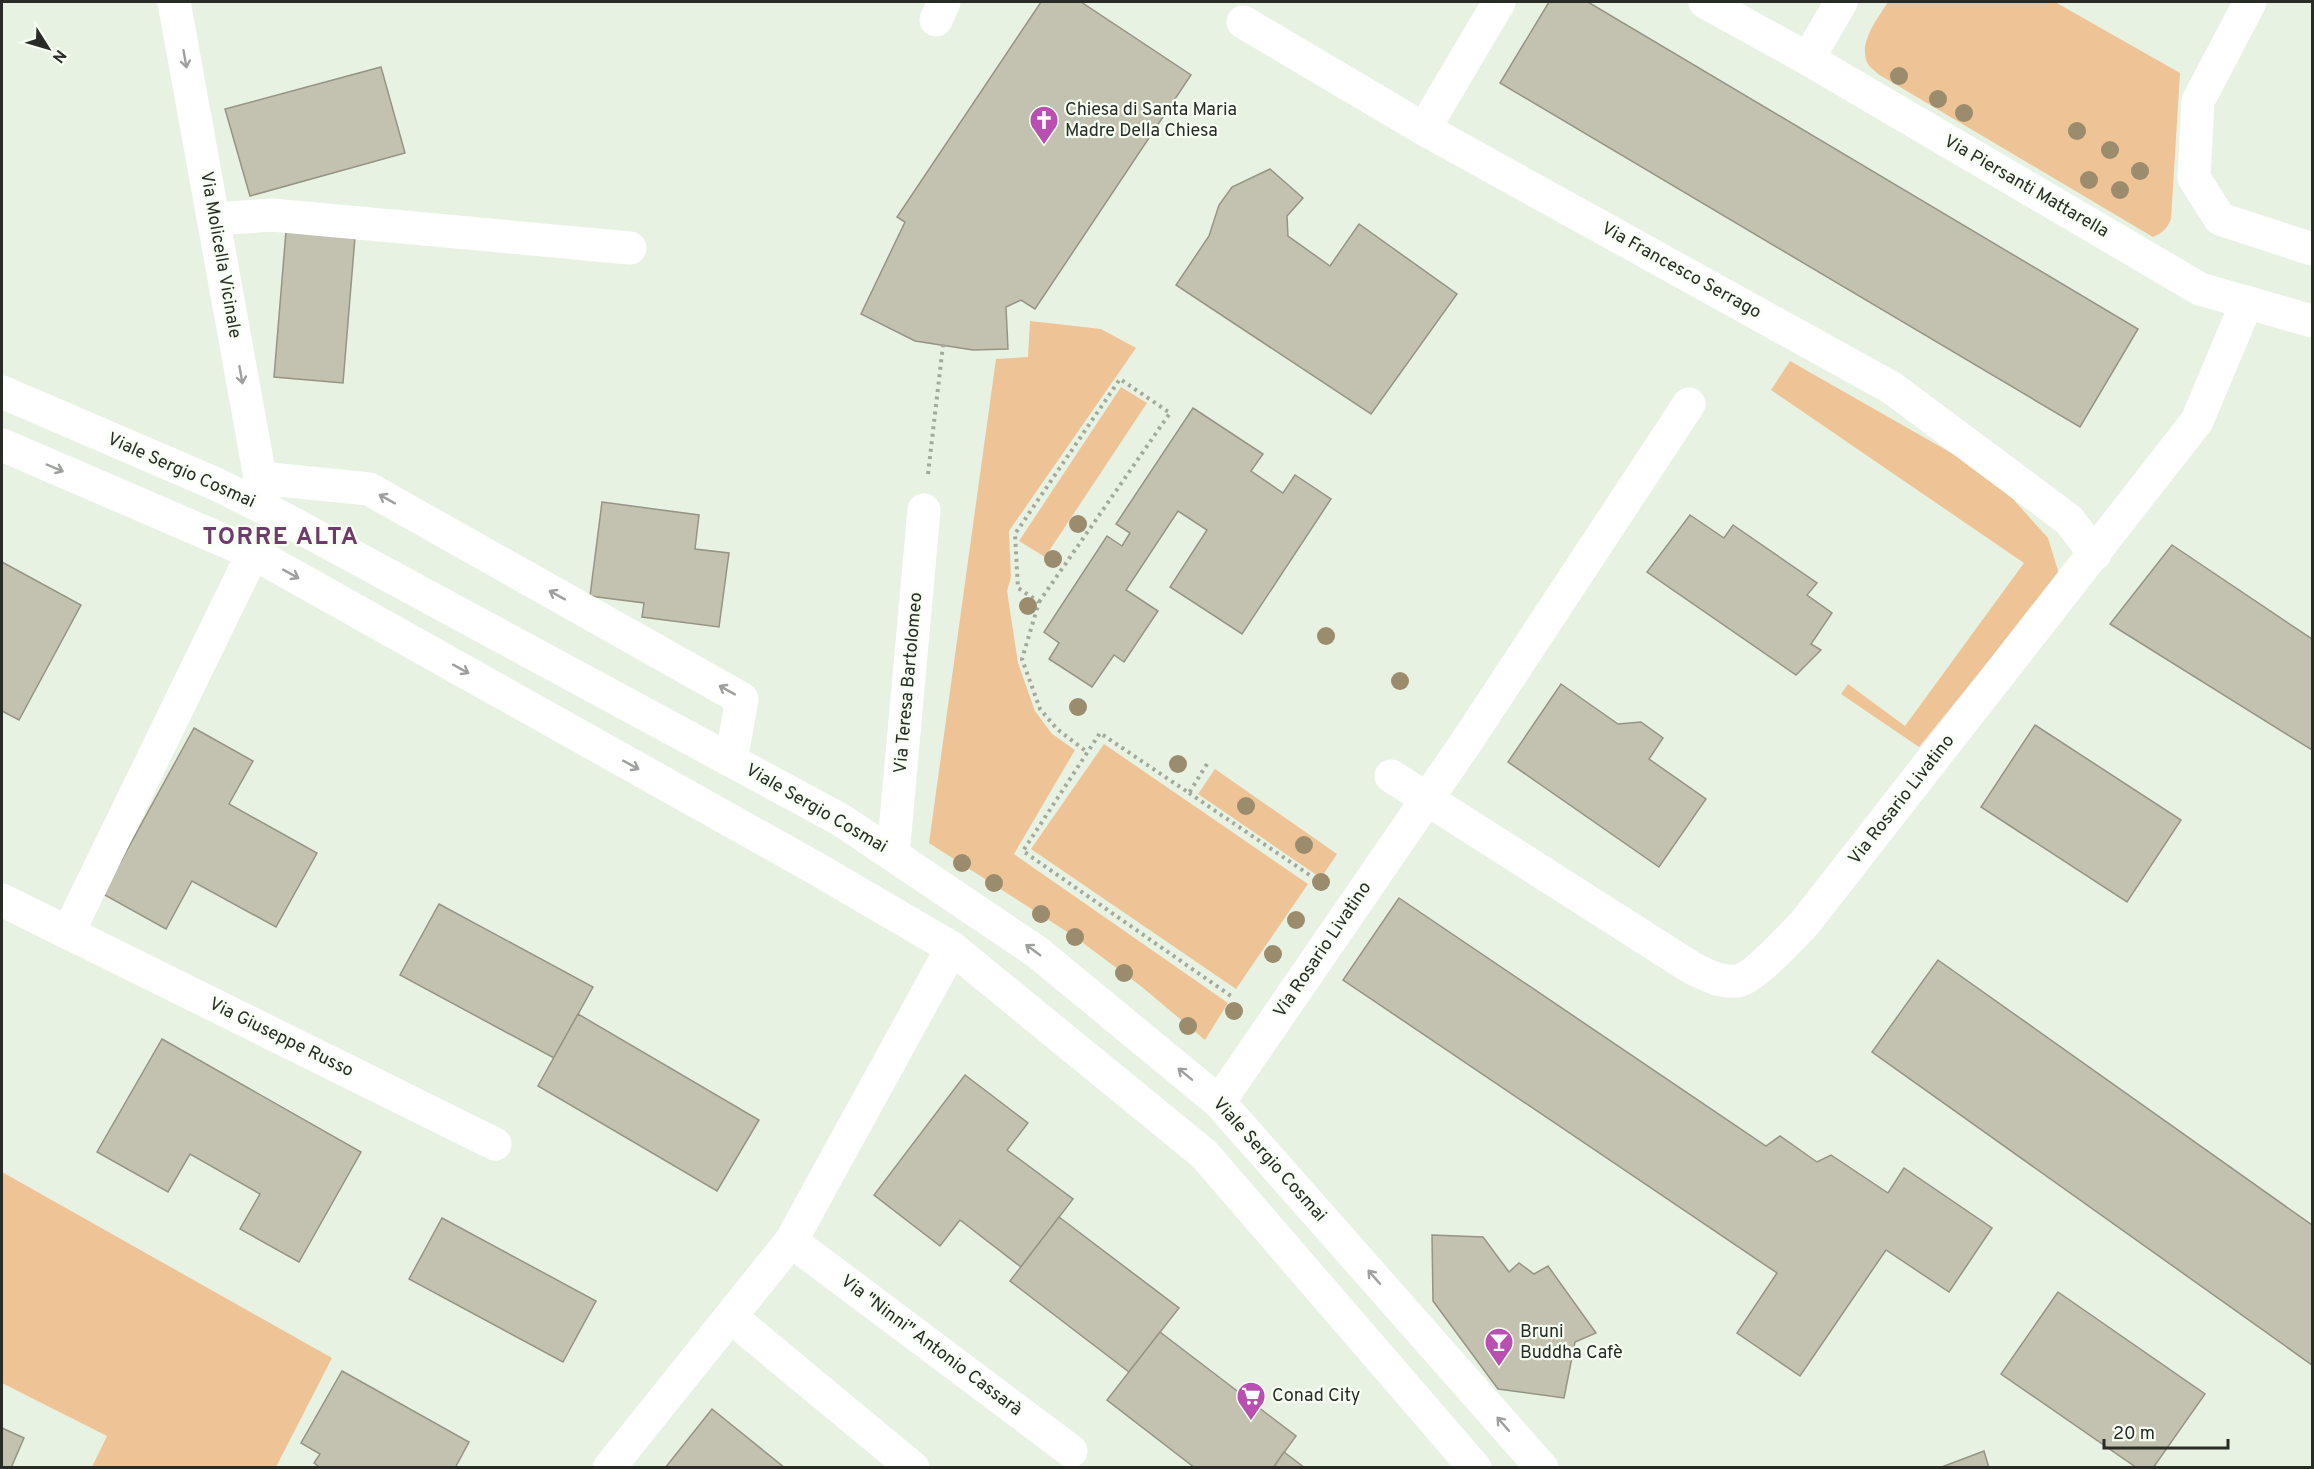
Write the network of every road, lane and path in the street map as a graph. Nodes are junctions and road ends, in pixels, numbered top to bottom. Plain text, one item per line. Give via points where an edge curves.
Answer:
1 (174, 2) edge
2 (1499, 2) edge
3 (1705, 2) edge
4 (1841, 2) edge
5 (2250, 2) edge
6 (1243, 22) dead end
7 (1808, 59) junction
8 (1424, 129) junction
9 (214, 219) junction
10 (630, 248) dead end
11 (2313, 249) edge
12 (2247, 302) junction
13 (2313, 321) edge
14 (943, 345) dead end
15 (2, 392) edge
16 (1689, 404) dead end
17 (2, 445) edge
18 (263, 494) junction
19 (924, 510) joint
20 (253, 553) junction
21 (2095, 554) junction
22 (1039, 603) junction
23 (1087, 752) junction
24 (731, 760) junction
25 (1207, 764) dead end
26 (1391, 776) dead end
27 (1189, 793) junction
28 (1426, 799) junction
29 (893, 855) junction
30 (1311, 876) dead end
31 (2, 900) edge
32 (68, 933) junction
33 (952, 948) junction
34 (1231, 996) dead end
35 (1219, 1102) junction
36 (495, 1144) dead end
37 (792, 1241) junction
38 (731, 1317) junction
39 (1071, 1451) dead end
40 (609, 1467) edge
41 (913, 1467) edge
42 (1475, 1467) edge
43 (1542, 1467) edge

1 -> 9 street, Via Molicella Vicinale
2 - 8 street
3 - 7 street, Via Piersanti Mattarella
4 - 7 street
5 - 11 street via 2198,101 2194,178 2220,219
6 - 8 street, Via Francesco Serrago
7 - 12 street, Via Piersanti Mattarella via 2200,289
8 - 21 street, Via Francesco Serrago via 1892,388 2069,520
9 - 10 street via 272,215
9 -> 18 street, Via Molicella Vicinale
12 - 13 street, Via Piersanti Mattarella
12 - 21 street, Via Rosario Livatino via 2197,421
14 - 19 path
15 - 18 street, Viale Sergio Cosmai via 216,484
16 - 28 street, Via Rosario Livatino
17 -> 20 street
18 - 24 street, Viale Sergio Cosmai
24 -> 18 street via 742,699 369,489
19 - 29 street, Via Teresa Bartolomeo
20 - 32 street
20 -> 33 street
21 - 28 street, Via Rosario Livatino via 1804,924 1771,957 1739,981 1718,980 1692,968
22 - 22 path via 1018,588 1015,534 1120,379 1170,413
22 - 23 path via 1022,659 1040,709 1057,729
23 - 27 path via 1100,733
23 - 34 path via 1023,851
24 - 29 street, Viale Sergio Cosmai via 842,820
25 - 27 path
26 - 28 street
27 - 30 path
28 - 35 street, Via Rosario Livatino
35 -> 29 street, Viale Sergio Cosmai via 1036,952
31 - 32 street, Via Giuseppe Russo
32 - 36 street, Via Giuseppe Russo
33 - 37 street
33 - 42 street via 1204,1154
43 -> 35 street, Viale Sergio Cosmai
37 - 38 street
37 - 39 street, Via "Ninni" Antonio Cassarà
38 - 40 street
38 - 41 street

